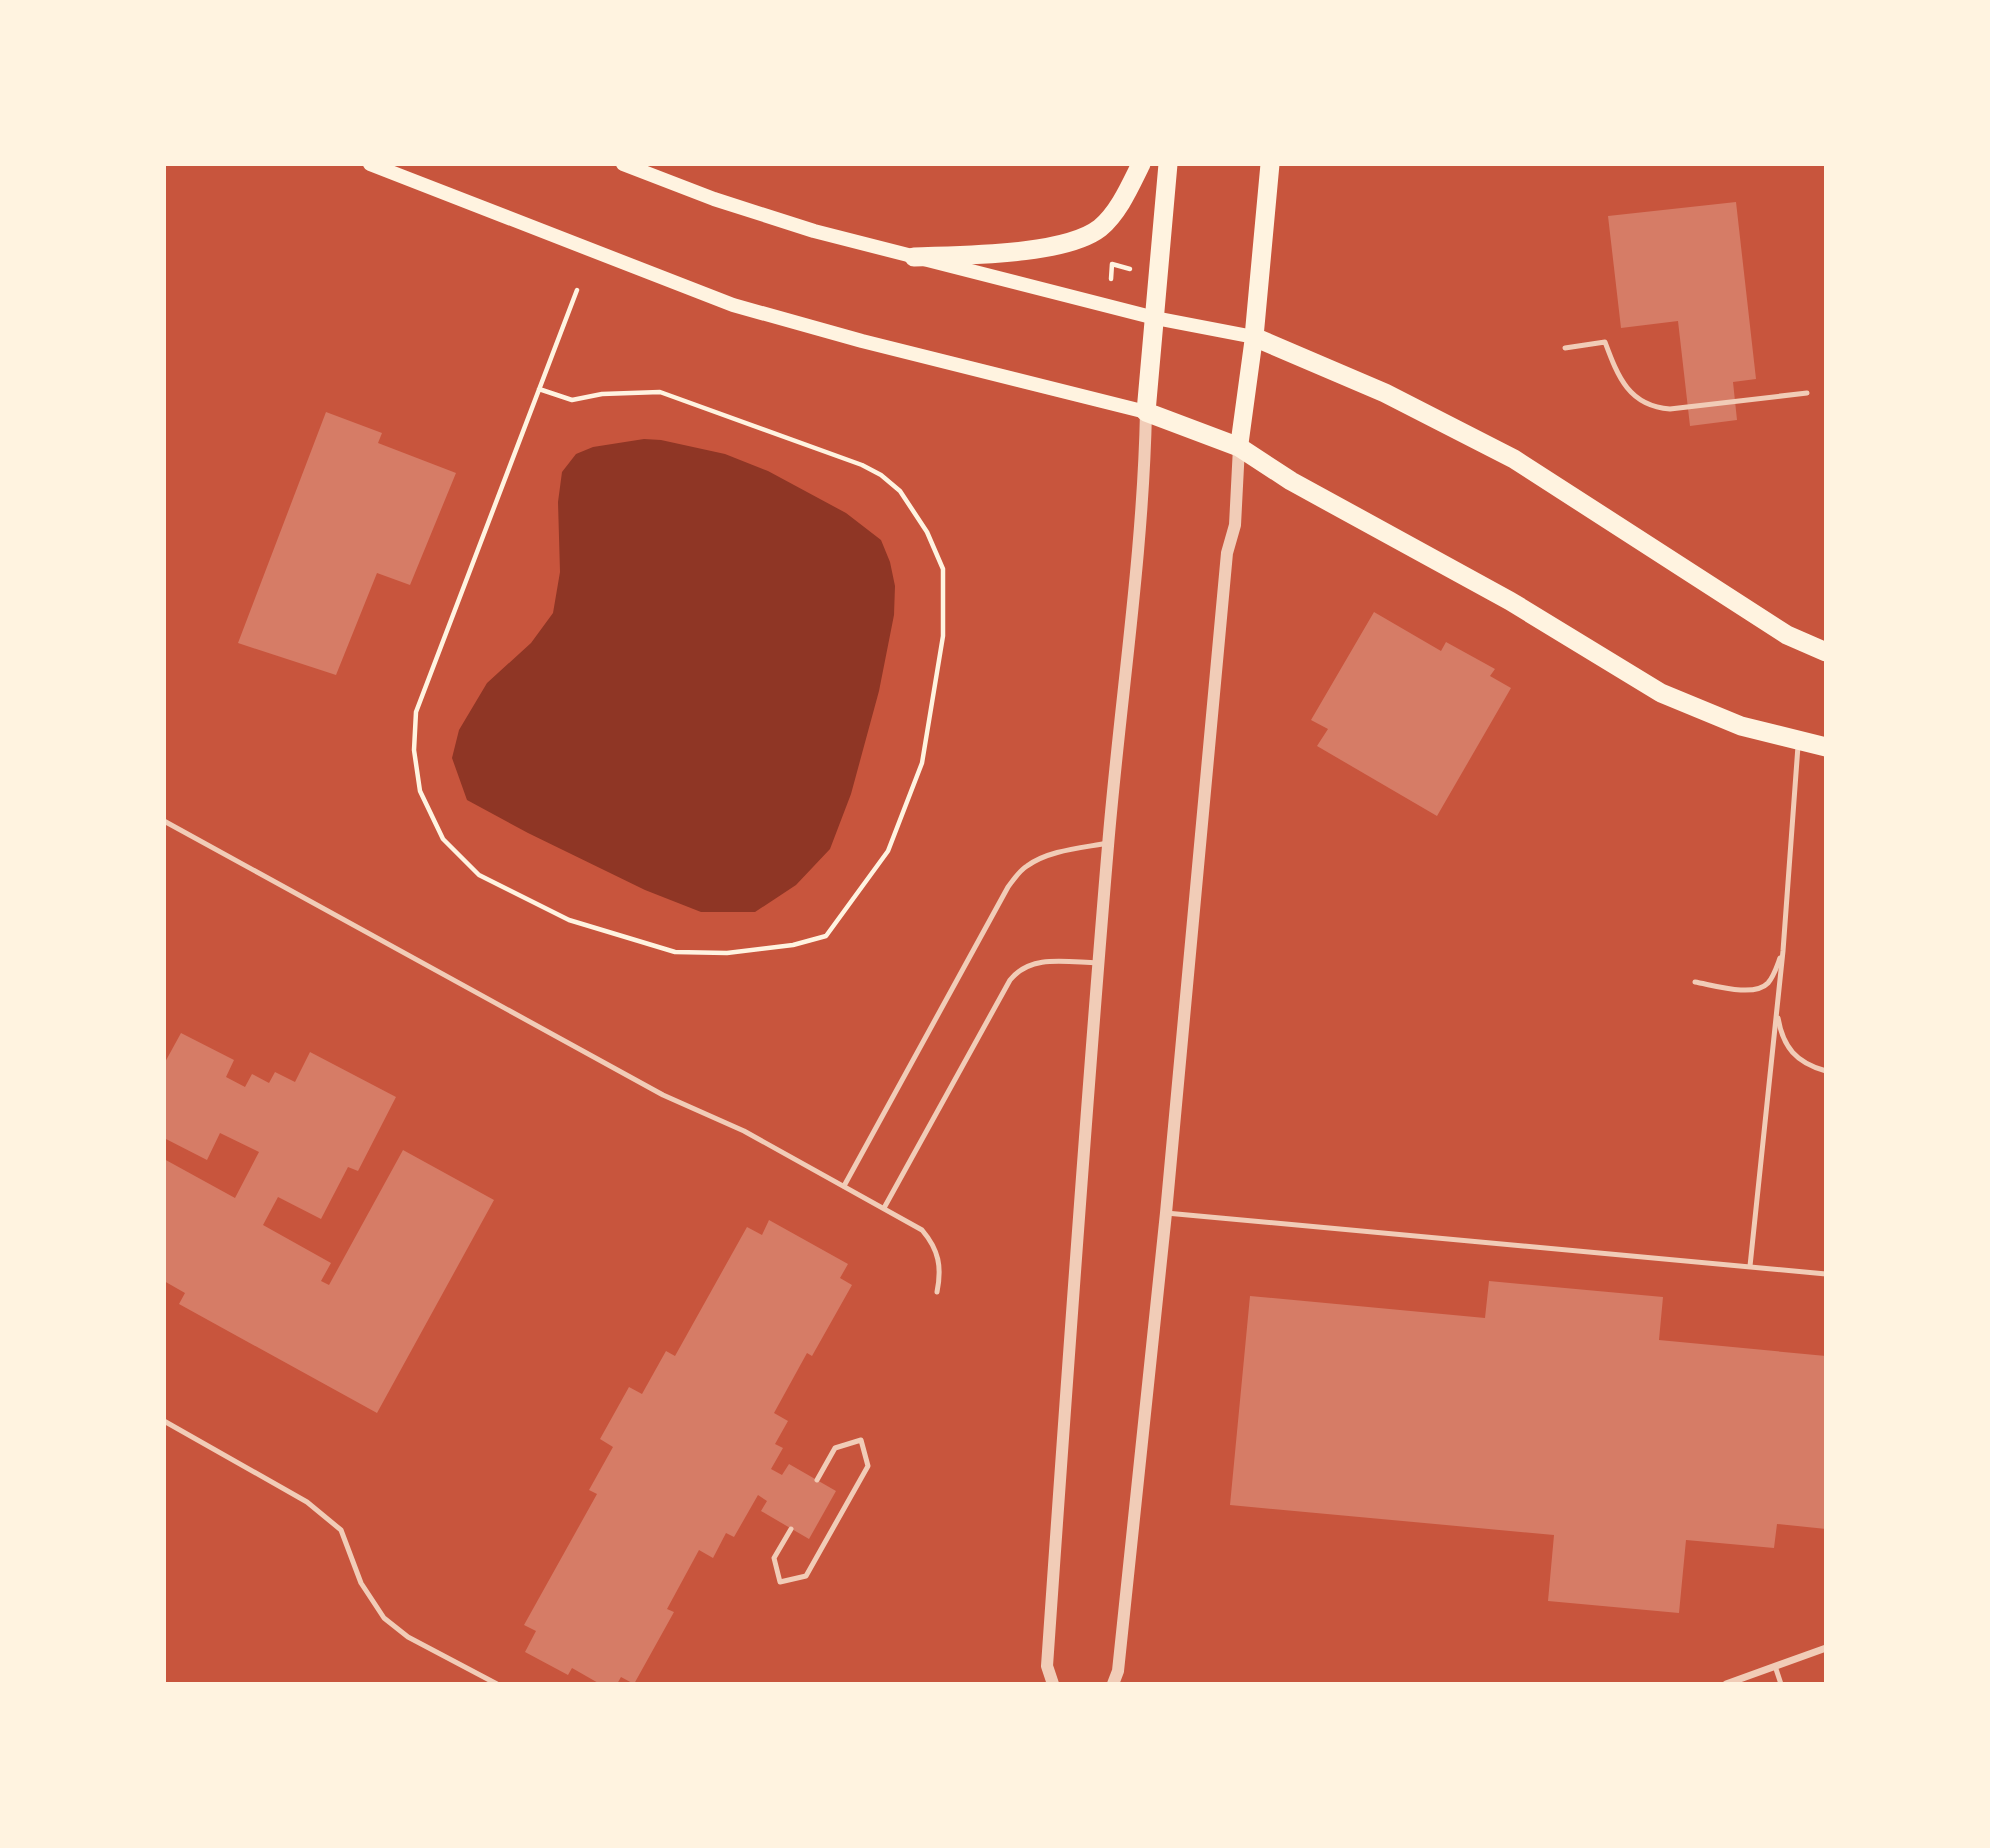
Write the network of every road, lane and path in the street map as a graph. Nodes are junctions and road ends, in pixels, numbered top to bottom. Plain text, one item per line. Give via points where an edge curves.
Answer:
1 (370, 164) edge
2 (623, 164) edge
3 (1141, 164) edge
4 (1168, 164) edge
5 (1270, 164) edge
6 (914, 257) junction
7 (1134, 270) dead end
8 (1111, 282) dead end
9 (577, 290) dead end
10 (1155, 318) junction
11 (1254, 337) junction
12 (1565, 348) dead end
13 (539, 389) junction
14 (1807, 393) dead end
15 (1146, 412) junction
16 (1238, 447) junction
17 (1825, 652) edge
18 (1798, 739) junction
19 (1825, 747) edge
20 (164, 821) edge
21 (1108, 843) junction
22 (1783, 951) junction
23 (1099, 964) junction
24 (1695, 982) dead end
25 (1776, 1011) junction
26 (1825, 1072) edge
27 (844, 1185) junction
28 (884, 1208) junction
29 (1166, 1213) junction
30 (1750, 1266) junction
31 (1825, 1274) edge
32 (937, 1292) dead end
33 (164, 1421) edge
34 (817, 1480) dead end
35 (791, 1529) dead end
36 (1825, 1648) edge
37 (1775, 1666) junction
38 (497, 1684) edge
39 (1053, 1684) edge
40 (1112, 1684) edge
41 (1726, 1684) edge
42 (1781, 1684) edge

1 - 15 main road via 733,305
2 - 6 main road via 814,232
3 - 6 highway via 1122,201 1099,228 1062,244 1004,253
4 - 10 highway
5 - 11 highway
6 - 10 main road
7 - 8 path via 1112,264
9 - 13 path
10 - 11 main road
10 - 15 highway
11 - 16 main road
11 - 17 highway via 1385,393 1514,459 1787,635
12 - 14 lane via 1605,342 1618,376 1633,395 1660,408
13 - 13 path via 416,712 414,750 420,791 443,839 479,875 569,920 675,952 727,953 826,936 888,851 922,763 943,636 943,569 926,532 900,491 862,465 660,392 572,400
15 - 16 highway
15 - 21 street via 1144,485
16 - 18 highway via 1510,601 1661,693 1741,726
16 - 29 street via 1235,525 1227,553
18 - 19 highway
18 - 22 lane
20 - 27 lane via 663,1096 744,1131
21 - 23 street
21 - 27 lane via 1039,859 1018,873
22 - 24 lane via 1768,983 1755,990
22 - 25 lane
23 - 28 lane via 1044,961 1018,970
23 - 39 street via 1047,1666
25 - 26 lane via 1781,1036 1790,1049
25 - 30 lane
27 - 28 lane
28 - 32 lane via 922,1230 936,1249 940,1270
29 - 30 lane
29 - 40 street via 1118,1671
30 - 31 lane
33 - 38 lane via 306,1502 341,1530 361,1583 384,1618 408,1637
34 - 35 lane via 835,1448 861,1440 868,1466 806,1576 780,1582 774,1558
36 - 37 street
37 - 41 street
37 - 42 lane

